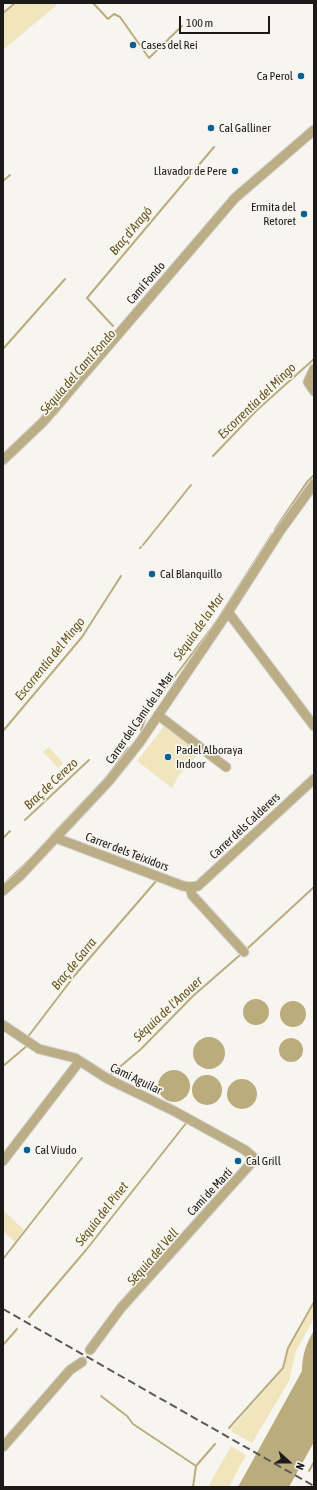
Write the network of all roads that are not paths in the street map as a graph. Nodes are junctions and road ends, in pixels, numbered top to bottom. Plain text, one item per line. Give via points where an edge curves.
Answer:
1 (314, 130) edge
2 (314, 369) edge
3 (314, 391) edge
4 (3, 460) edge
5 (313, 489) edge
6 (228, 612) junction
7 (158, 715) junction
8 (314, 726) edge
9 (226, 767) dead end
10 (314, 779) edge
11 (56, 838) junction
12 (190, 887) junction
13 (3, 890) edge
14 (244, 952) dead end
15 (3, 1025) edge
16 (79, 1062) junction
17 (254, 1160) joint
18 (3, 1161) edge
19 (90, 1350) dead end
20 (82, 1362) dead end
21 (3, 1447) edge

1 - 4 street, Camí Fondo via 235,198 43,422
2 - 3 street via 308,382
5 - 6 street, Carrer del Camí de la Mar via 280,531
6 - 7 street, Carrer del Camí de la Mar
6 - 8 street
7 - 9 street
7 - 11 street, Carrer del Camí de la Mar via 109,781
10 - 12 street, Carrer dels Calderers via 198,886
11 - 12 street, Carrer dels Teixidors
11 - 13 street, Carrer del Camí de la Mar
12 - 14 street via 192,895
15 - 16 street, Camí Aguilar via 39,1048 75,1058
16 - 17 street, Camí Aguilar via 246,1150
16 - 18 street
17 - 19 street, Camí de Martí via 122,1308
20 - 21 street via 70,1370

